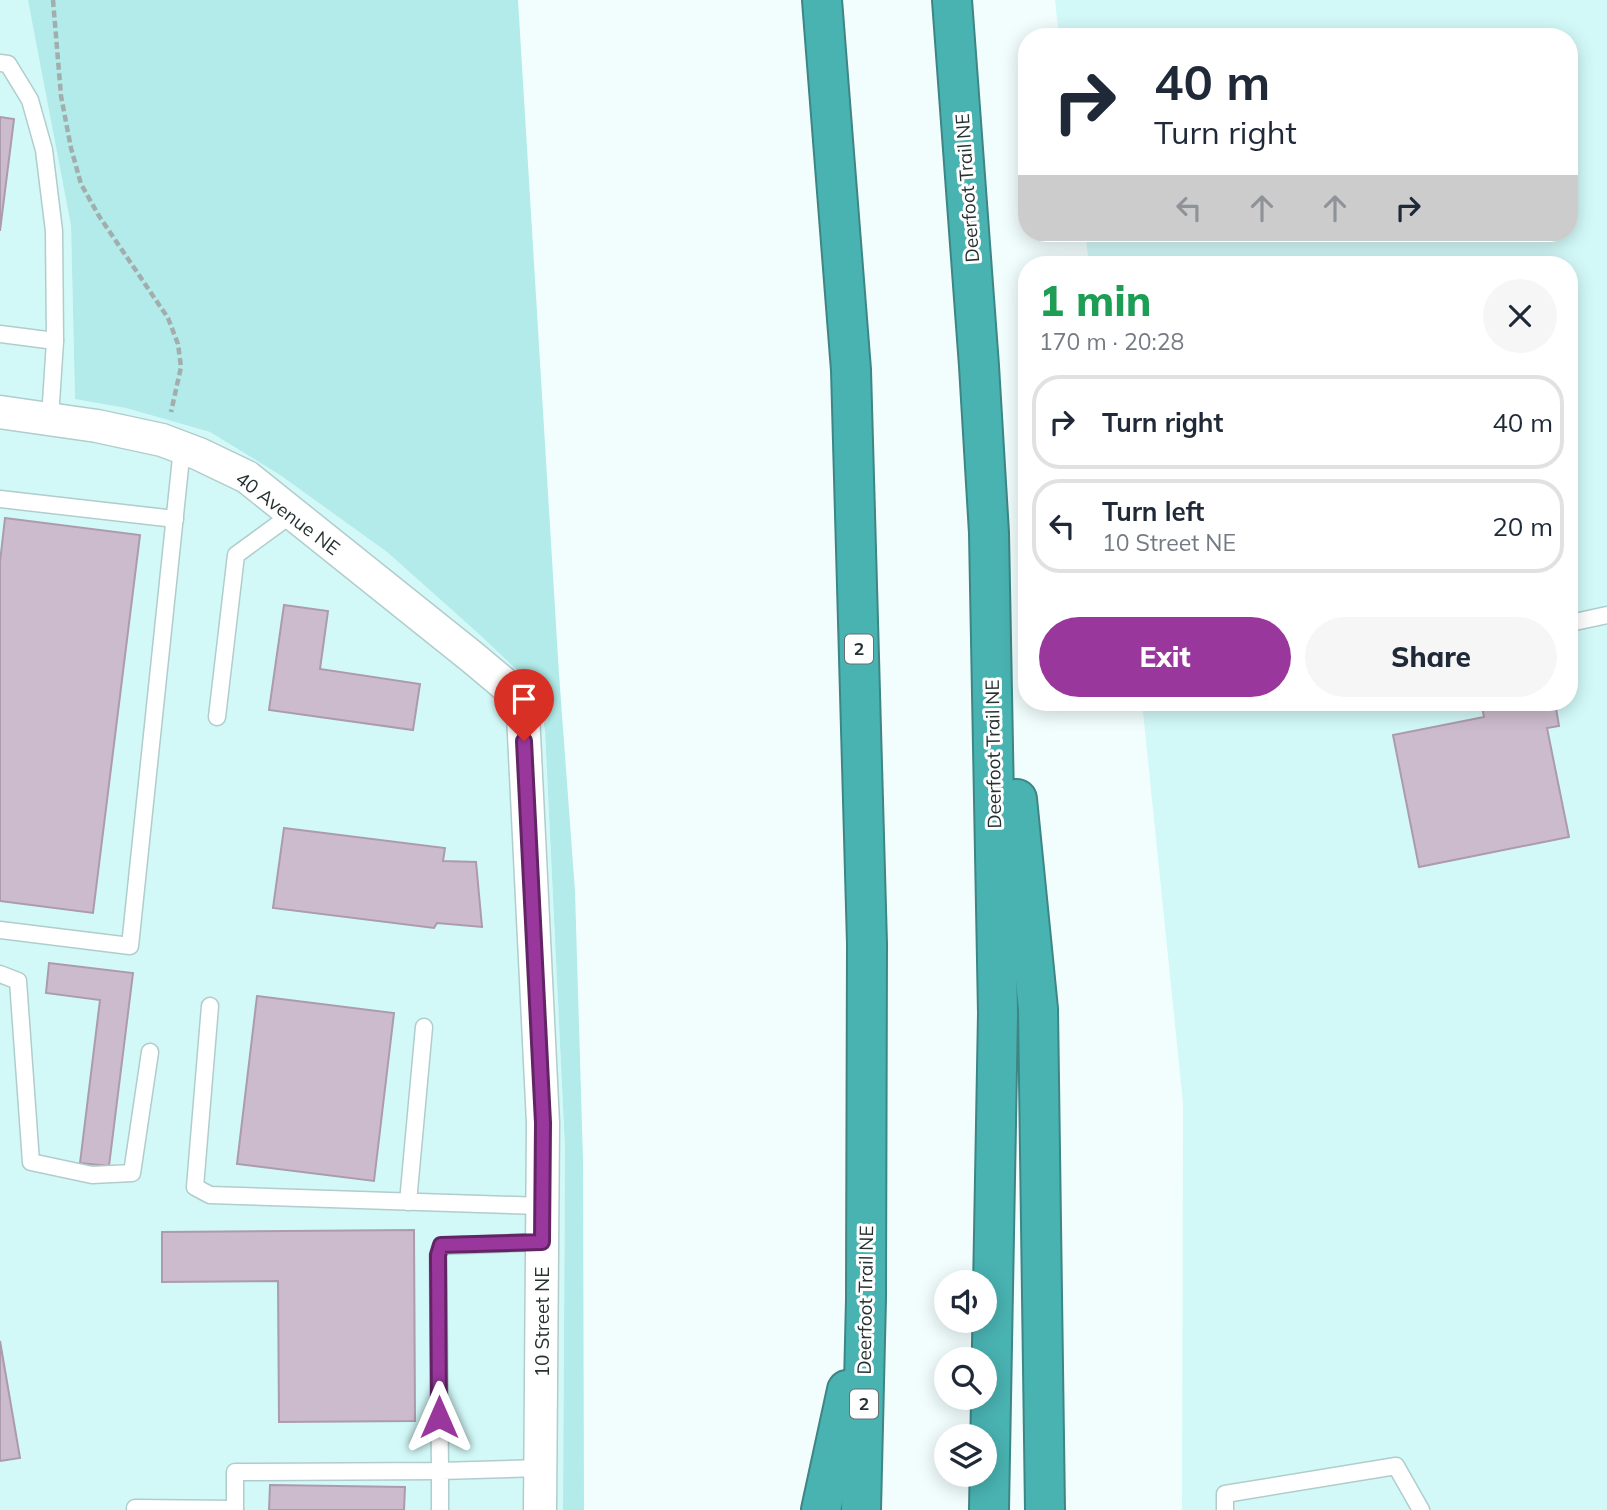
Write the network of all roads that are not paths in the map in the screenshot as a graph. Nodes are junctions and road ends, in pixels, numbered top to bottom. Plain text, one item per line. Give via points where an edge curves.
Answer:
1 (822, 0) edge
2 (952, 0) edge
3 (0, 63) edge
4 (0, 334) edge
5 (55, 341) junction
6 (0, 412) edge
7 (50, 418) junction
8 (172, 444) junction
9 (0, 499) edge
10 (292, 514) junction
11 (175, 519) junction
12 (989, 533) junction
13 (1607, 615) edge
14 (1578, 621) edge
15 (523, 714) joint
16 (217, 717) dead end
17 (0, 930) edge
18 (0, 974) edge
19 (209, 1006) dead end
20 (424, 1027) dead end
21 (150, 1052) dead end
22 (408, 1202) junction
23 (542, 1206) junction
24 (542, 1242) junction
25 (866, 1299) junction
26 (541, 1468) junction
27 (440, 1471) junction
28 (135, 1508) dead end
29 (235, 1509) edge
30 (440, 1510) edge
31 (540, 1510) edge
32 (821, 1510) edge
33 (861, 1510) edge
34 (989, 1510) edge
35 (1045, 1510) edge
36 (1225, 1510) edge
37 (1421, 1510) edge

1 - 25 highway, Deerfoot Trail NE / 2 via 851,370 867,944
2 - 12 highway, Deerfoot Trail NE
3 - 5 lane via 8,64 30,100 44,150 54,230
4 - 5 lane
5 - 7 lane
6 - 7 street, 40 Avenue NE
7 - 8 street, 40 Avenue NE
8 - 10 street, 40 Avenue NE via 247,477
8 - 11 lane
9 - 11 lane
10 - 15 street, 40 Avenue NE via 509,688
10 - 16 lane via 236,555
11 - 17 lane via 131,946
12 - 34 highway, Deerfoot Trail NE via 998,1013
12 - 35 highway via 1038,1009
13 - 14 lane
15 - 23 street, 10 Street NE via 543,1123
18 - 21 lane via 18,981 31,1162 92,1175 132,1173
19 - 22 lane via 195,1187 209,1195
20 - 22 lane
22 - 23 lane
23 - 24 street, 10 Street NE
24 - 26 street, 10 Street NE
24 - 27 lane via 441,1245
25 - 32 highway
25 - 33 highway, Deerfoot Trail NE / 2
26 - 27 lane
26 - 31 street, 10 Street NE
27 - 29 lane via 235,1472
27 - 30 lane
28 - 29 lane
36 - 37 lane via 1225,1494 1396,1466

